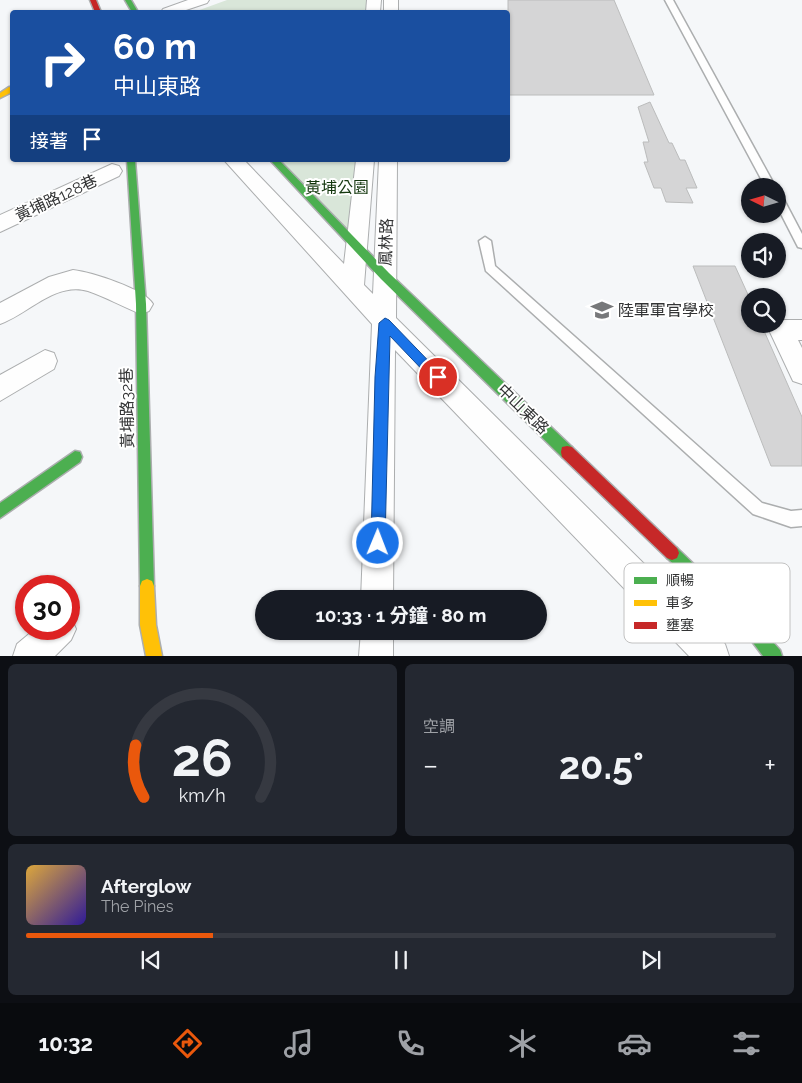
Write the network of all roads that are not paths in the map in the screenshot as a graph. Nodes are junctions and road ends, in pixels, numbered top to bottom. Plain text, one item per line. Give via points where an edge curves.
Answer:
1 (202, 0) edge
2 (669, 0) edge
3 (174, 10) edge
4 (131, 162) edge
5 (235, 162) edge
6 (276, 162) edge
7 (365, 162) edge
8 (388, 162) edge
9 (112, 171) dead end
10 (766, 178) edge
11 (786, 214) edge
12 (0, 224) edge
13 (485, 241) dead end
14 (802, 244) edge
15 (356, 245) junction
16 (385, 276) junction
17 (353, 286) junction
18 (141, 304) junction
19 (0, 314) edge
20 (385, 323) junction
21 (802, 330) edge
22 (45, 361) dead end
23 (802, 373) edge
24 (0, 389) edge
25 (75, 457) dead end
26 (0, 511) edge
27 (802, 518) edge
28 (683, 563) edge
29 (624, 566) edge
30 (377, 590) edge
31 (47, 640) edge
32 (151, 640) edge
33 (377, 640) edge
34 (700, 643) edge
35 (763, 643) edge
36 (29, 656) edge
37 (139, 656) edge
38 (376, 656) edge
39 (713, 656) edge
40 (774, 656) edge

1 - 3 street
2 - 10 lane
4 - 18 street, 黃埔路32巷
5 - 17 street
6 - 15 street, 中山東路
7 - 15 street, 鳳林路
8 - 16 street, 鳳林路
9 - 12 street, 黃埔路128巷
11 - 14 lane
13 - 27 lane via 490,268 758,509 791,519
15 - 16 street, 中山東路
15 - 17 street, 鳳林路
16 - 20 street, 鳳林路
16 - 28 street, 中山東路
17 - 20 street
18 - 19 street via 72,279 60,282
18 - 32 street, 黃埔路32巷
20 - 29 street
20 - 30 street, 鳳林路
21 - 23 street via 781,330
22 - 24 street
25 - 26 street
31 - 36 street
32 - 37 street
33 - 38 street
34 - 39 street
35 - 40 street, 中山東路

